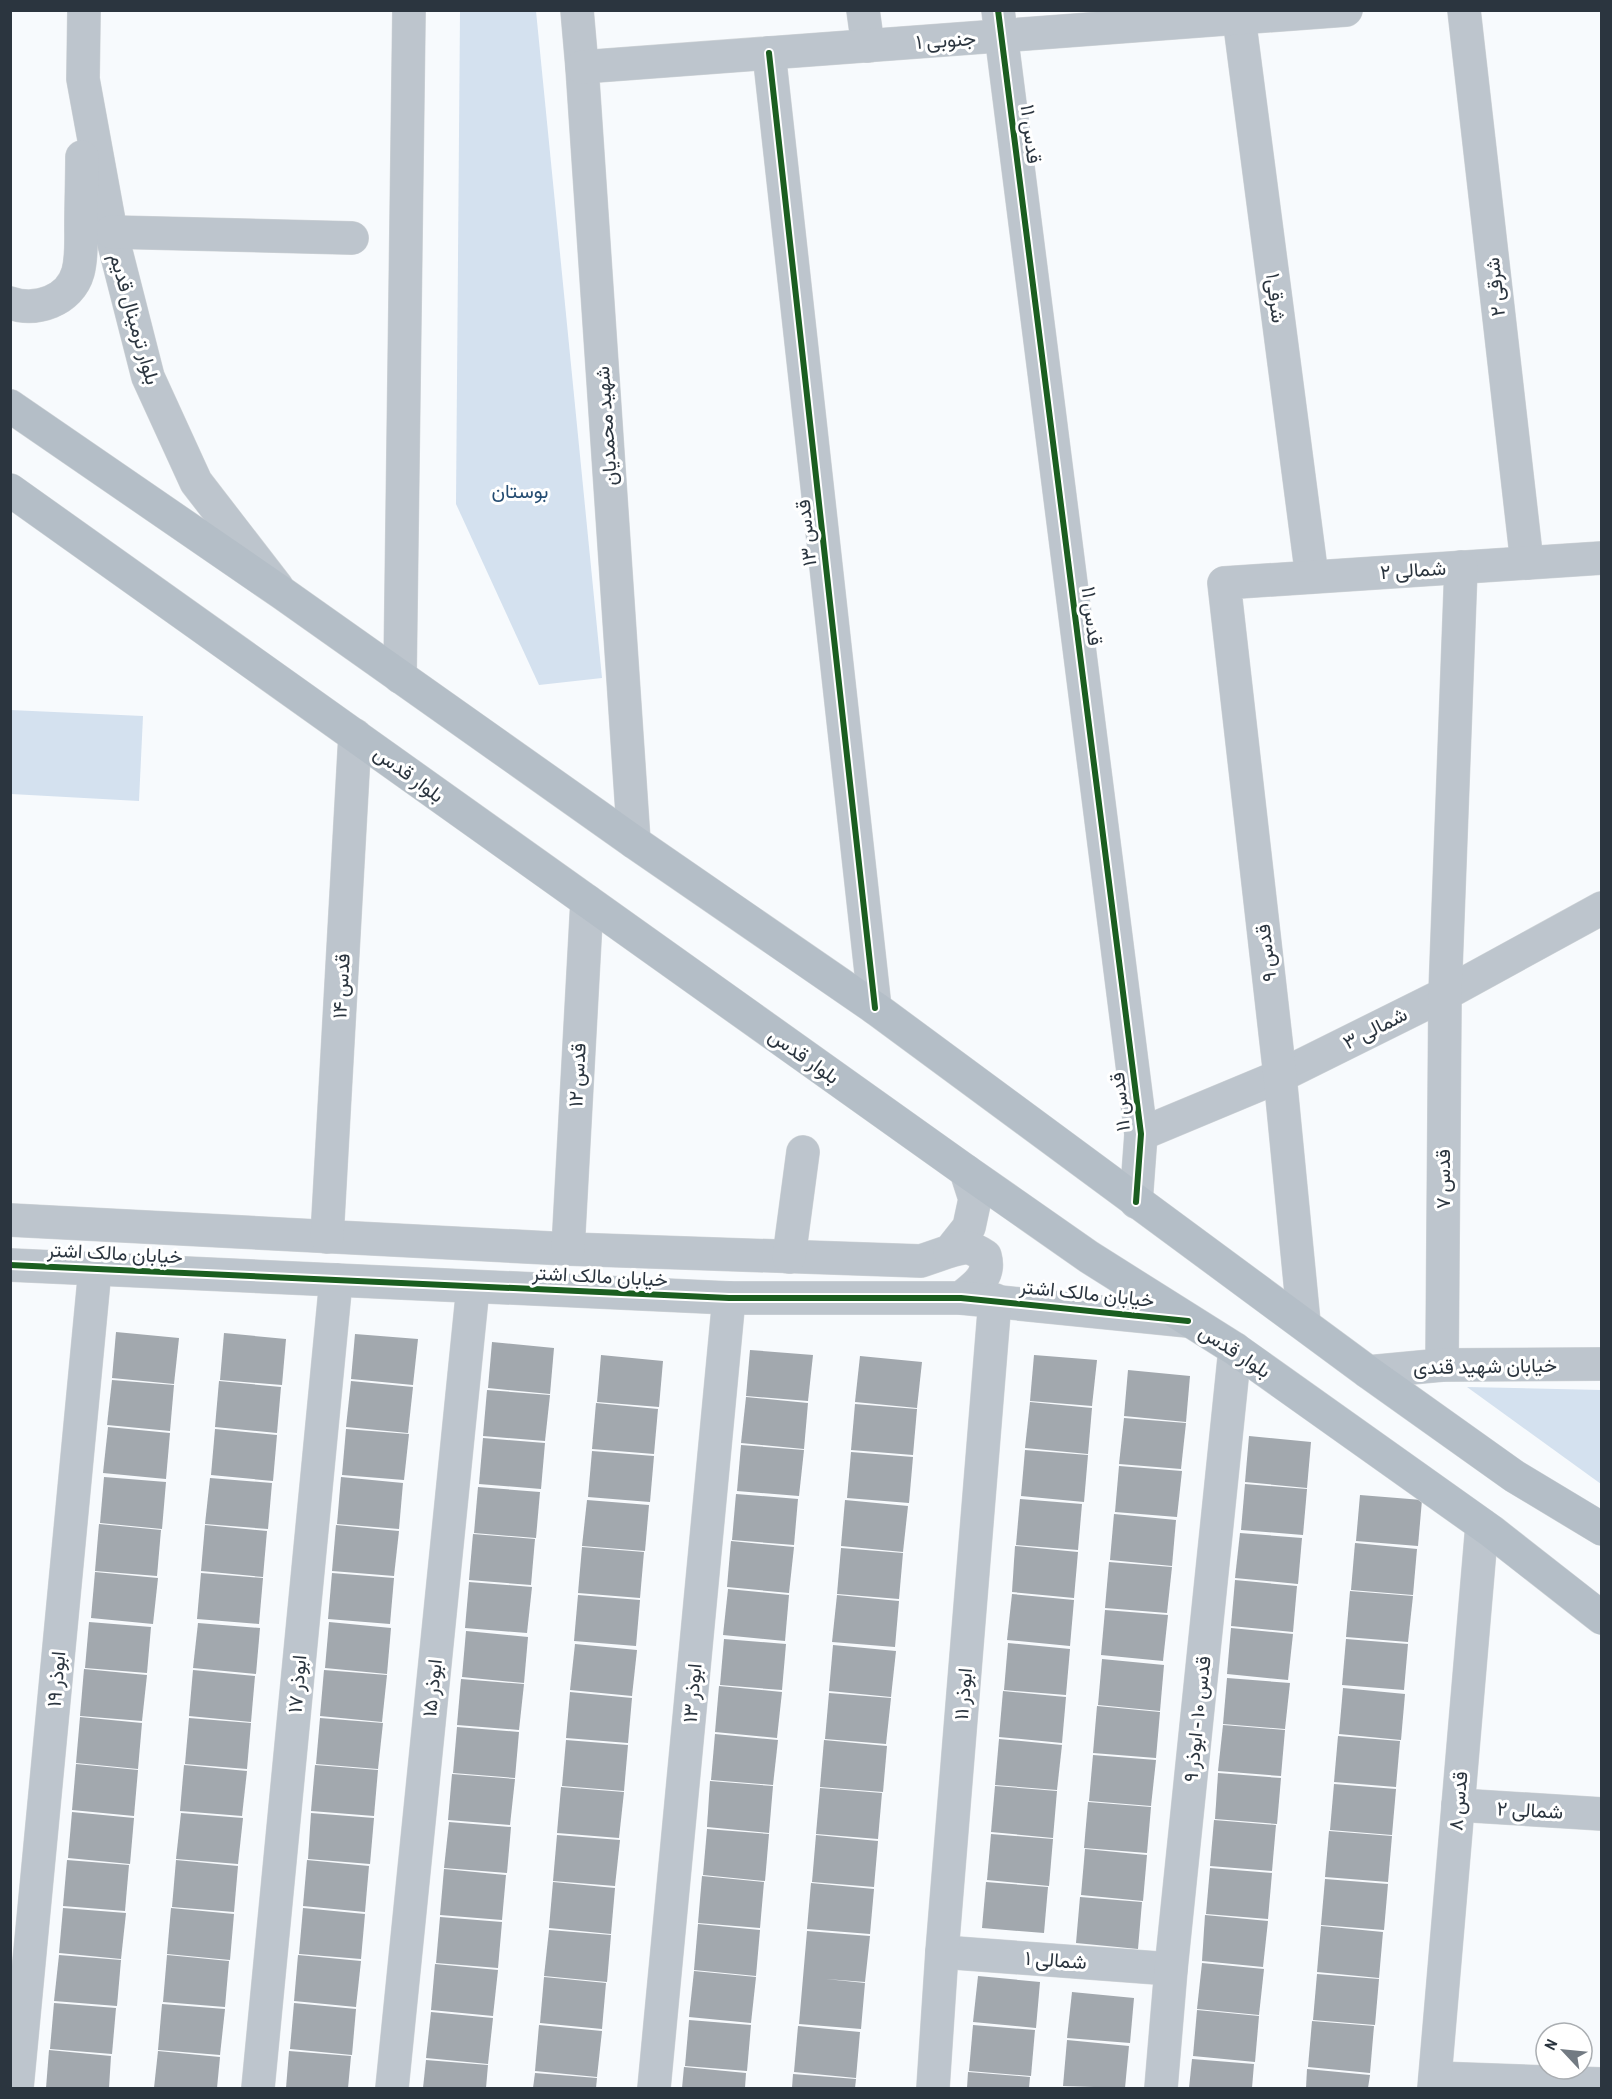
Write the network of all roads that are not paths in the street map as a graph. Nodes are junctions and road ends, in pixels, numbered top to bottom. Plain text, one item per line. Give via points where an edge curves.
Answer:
1 (84, 10) edge
2 (409, 10) edge
3 (577, 10) edge
4 (863, 10) edge
5 (1346, 10) edge
6 (1464, 10) edge
7 (1239, 14) edge
8 (1000, 23) edge
9 (868, 46) junction
10 (769, 53) junction
11 (582, 67) junction
12 (83, 79) junction
13 (111, 232) junction
14 (352, 238) dead end
15 (10, 303) edge
16 (10, 406) edge
17 (10, 490) edge
18 (1602, 558) edge
19 (1527, 563) junction
20 (1461, 567) junction
21 (1312, 577) junction
22 (1224, 583) joint
23 (282, 593) junction
24 (400, 677) junction
25 (355, 735) junction
26 (634, 842) junction
27 (587, 901) junction
28 (1602, 908) edge
29 (1444, 993) junction
30 (875, 1008) junction
31 (1280, 1076) junction
32 (1141, 1134) junction
33 (803, 1152) dead end
34 (966, 1171) junction
35 (1136, 1202) junction
36 (10, 1220) edge
37 (327, 1237) junction
38 (568, 1250) junction
39 (950, 1251) junction
40 (789, 1257) junction
41 (10, 1265) edge
42 (95, 1269) junction
43 (336, 1280) junction
44 (473, 1287) junction
45 (961, 1298) junction
46 (729, 1299) junction
47 (995, 1300) junction
48 (1188, 1321) junction
49 (1304, 1323) junction
50 (1235, 1349) junction
51 (1602, 1364) edge
52 (1442, 1365) junction
53 (1368, 1372) junction
54 (1514, 1476) junction
55 (1486, 1528) junction
56 (1602, 1529) edge
57 (1602, 1546) edge
58 (1602, 1592) edge
59 (1602, 1618) edge
60 (1458, 1805) junction
61 (1602, 1814) edge
62 (942, 1952) junction
63 (1171, 1969) junction
64 (15, 2082) edge
65 (1434, 2083) edge
66 (1602, 2084) edge
67 (258, 2088) edge
68 (392, 2088) edge
69 (654, 2088) edge
70 (933, 2088) edge
71 (1161, 2088) edge

1 - 12 street, بلوار ترمینال قدیم
2 - 24 street
3 - 11 street, شهید محمدیان
4 - 9 street
5 - 7 street, ۱ جنوبی
6 - 19 street, شرقی ۲
7 - 8 street, ۱ جنوبی
7 - 21 street, شرقی۱
8 - 9 street, ۱ جنوبی
8 - 32 street, قدس ۱۱
9 - 10 street, ۱ جنوبی
10 - 11 street, ۱ جنوبی
10 - 30 street, قدس ۱۳
11 - 26 street, شهید محمدیان
12 - 13 street, بلوار ترمینال قدیم
12 - 15 street via 81,256 77,275 67,292 51,303 31,307
13 - 14 street
13 - 23 street, بلوار ترمینال قدیم via 148,377 196,482
16 - 23 main road
17 - 25 main road, بلوار قدس
18 - 19 street, شمالی ۲
19 - 20 street, شمالی ۲
20 - 21 street, شمالی ۲
20 - 29 street, قدس ۷
21 - 22 street, شمالی ۲
22 - 31 street, قدس ۹
23 - 24 main road
24 - 26 main road
25 - 27 main road, بلوار قدس
25 - 37 street, قدس ۱۴
26 - 30 main road
27 - 34 main road, بلوار قدس
27 - 38 street, قدس ۱۲
28 - 29 street, شمالی ۳
29 - 31 street, شمالی ۳
29 - 52 street, قدس ۷
30 - 35 main road
31 - 32 street, شمالی ۳
31 - 49 street, قدس ۹
32 - 35 street, قدس ۱۱
33 - 40 street
34 - 39 street via 975,1199 969,1227
34 - 48 main road, بلوار قدس
35 - 49 main road
36 - 37 street, خیابان مالک اشتر
37 - 38 street, خیابان مالک اشتر
38 - 40 street, خیابان مالک اشتر
39 - 40 street, خیابان مالک اشتر via 921,1261
39 - 45 street via 972,1247 986,1256 988,1265 982,1281
41 - 42 street, خیابان مالک اشتر
42 - 43 street, خیابان مالک اشتر
42 - 64 street, ابوذر ۱۹
43 - 44 street, خیابان مالک اشتر
43 - 67 street, ابوذر ۱۷
44 - 46 street, خیابان مالک اشتر
44 - 68 street, ابوذر ۱۵
45 - 46 street, خیابان مالک اشتر
45 - 47 street, خیابان مالک اشتر
46 - 69 street, ابوذر ۱۳
47 - 48 street, خیابان مالک اشتر
47 - 62 street, ابوذر ۱۱
48 - 50 main road, بلوار قدس
49 - 53 main road
50 - 55 main road, بلوار قدس
50 - 63 street, قدس ۱۰ - ابوذر ۹
51 - 52 street, خیابان شهید قندی
52 - 53 street, خیابان شهید قندی
53 - 54 main road
54 - 56 main road
54 - 57 main road
55 - 58 main road
55 - 59 main road, بلوار قدس
55 - 60 street, قدس ۸
60 - 61 street, شمالی ۲
60 - 65 street, قدس ۸
62 - 63 street, شمالی ۱
62 - 70 street, ابوذر ۱۱
63 - 71 street, قدس ۱۰ - ابوذر ۹
65 - 66 street

